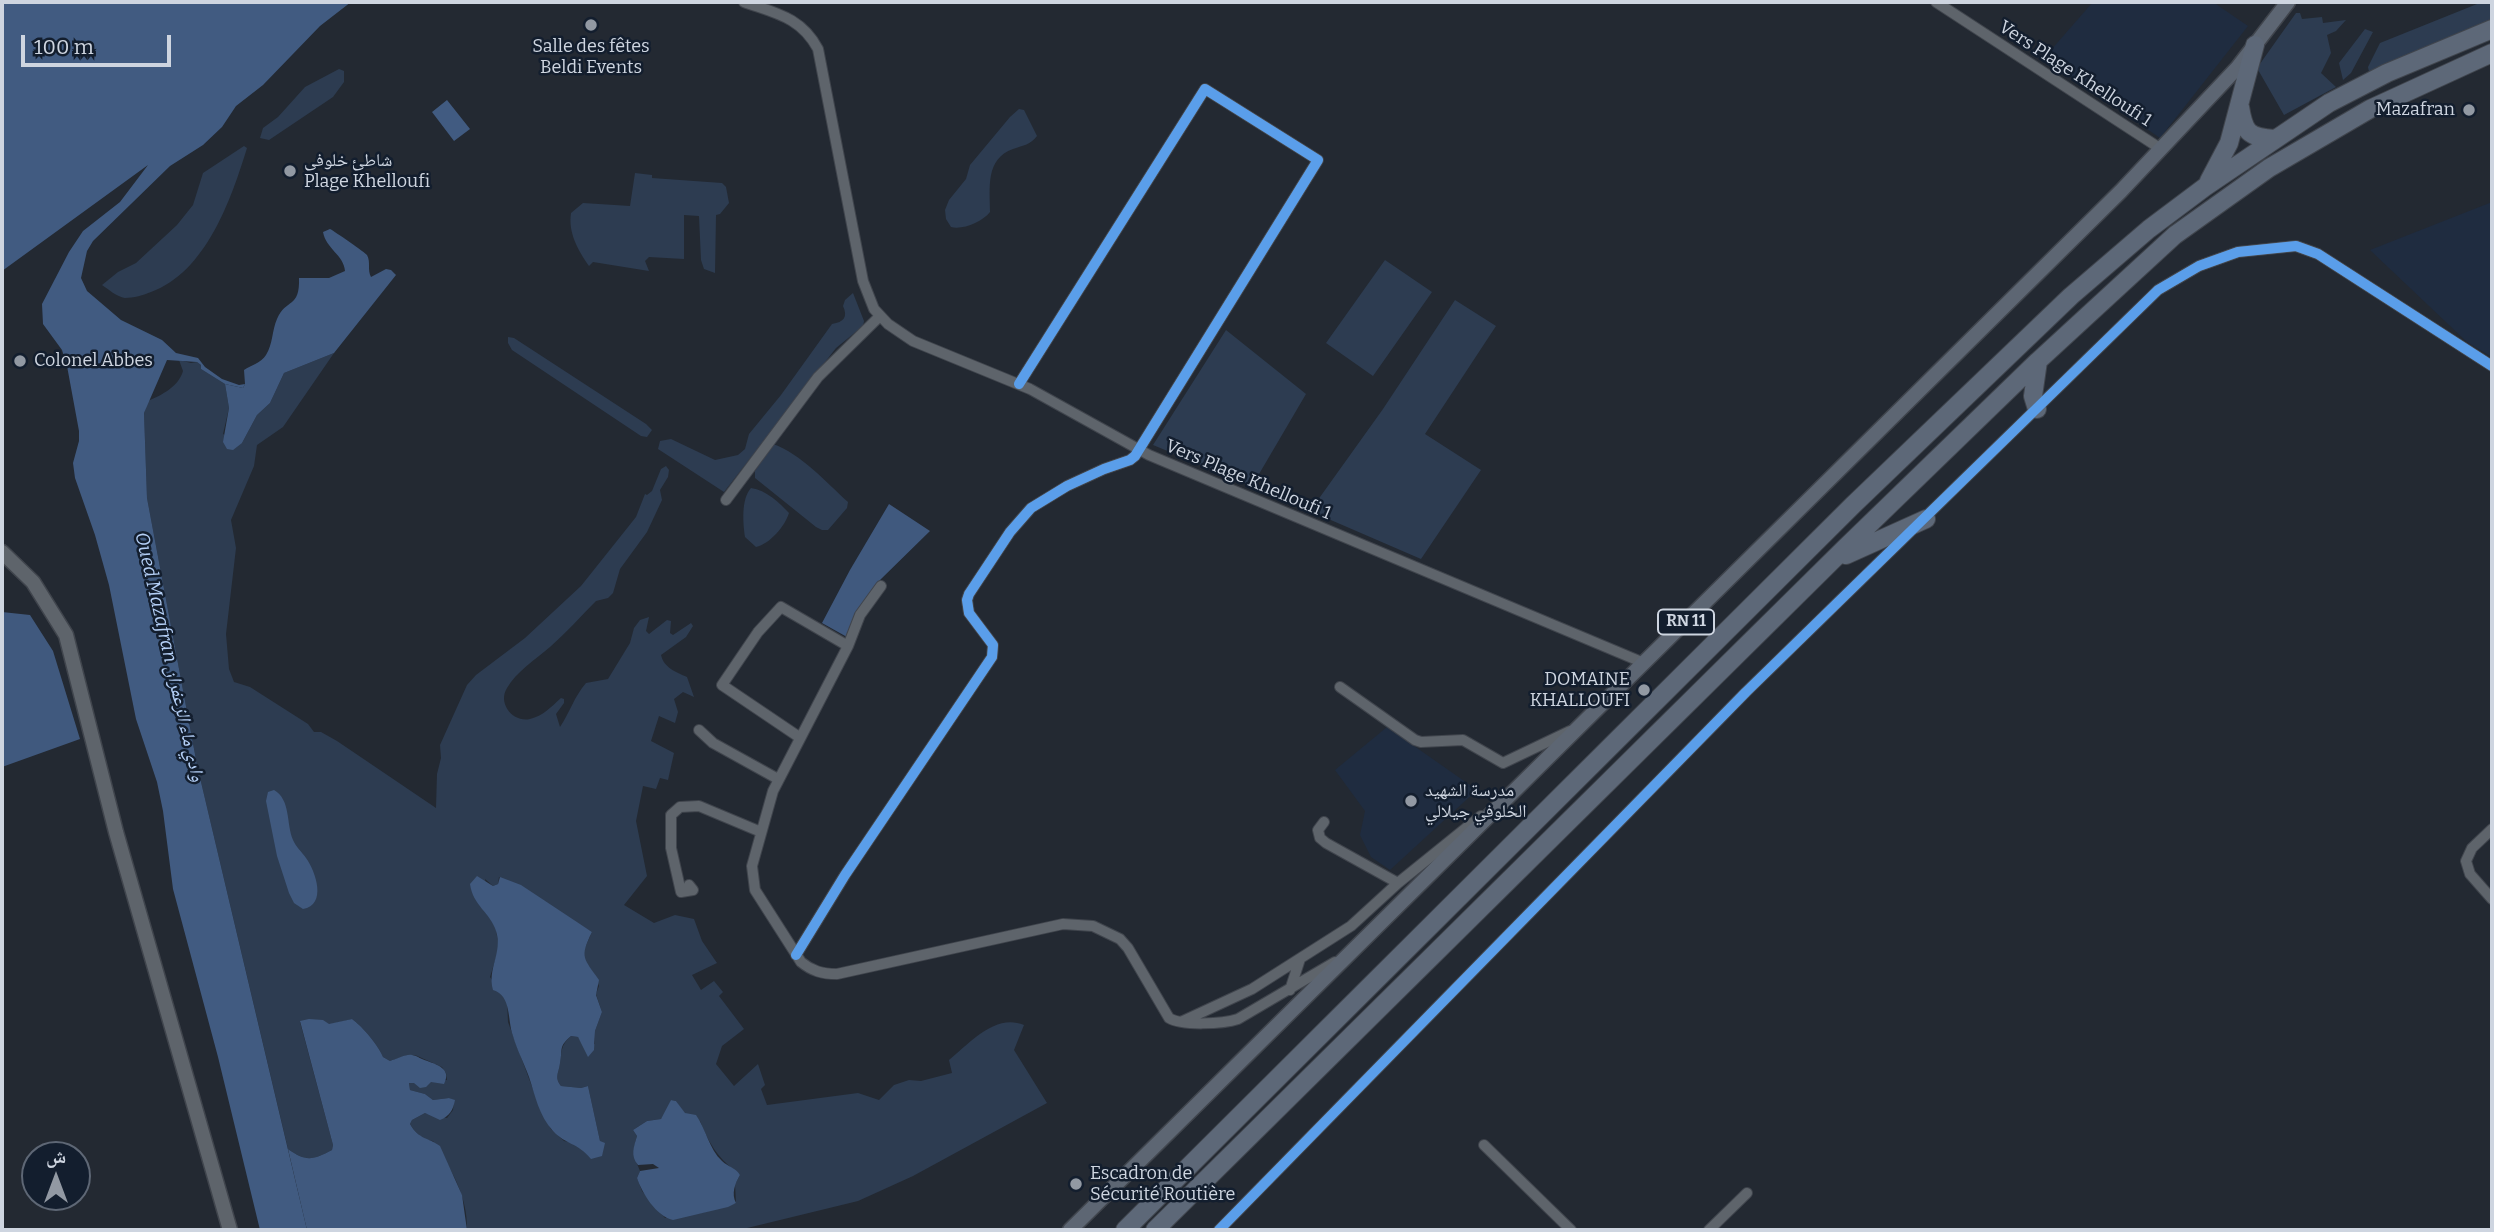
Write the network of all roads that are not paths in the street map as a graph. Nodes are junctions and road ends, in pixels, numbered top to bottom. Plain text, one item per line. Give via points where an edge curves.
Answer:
1 (744, 2) edge
2 (1936, 2) edge
3 (2288, 2) edge
4 (2492, 29) edge
5 (2255, 45) junction
6 (2492, 53) edge
7 (2240, 107) junction
8 (2274, 139) junction
9 (2161, 149) junction
10 (2206, 187) junction
11 (879, 317) junction
12 (2038, 361) junction
13 (2492, 366) edge
14 (1019, 384) junction
15 (2037, 409) junction
16 (1138, 450) junction
17 (726, 500) dead end
18 (1926, 519) junction
19 (2, 552) edge
20 (1830, 563) junction
21 (881, 586) dead end
22 (848, 646) junction
23 (1644, 663) junction
24 (1340, 687) dead end
25 (1580, 726) junction
26 (699, 730) dead end
27 (799, 737) junction
28 (778, 779) junction
29 (1522, 783) junction
30 (1324, 822) dead end
31 (2492, 829) edge
32 (761, 832) junction
33 (1398, 883) junction
34 (688, 886) dead end
35 (2492, 899) edge
36 (1356, 949) junction
37 (796, 955) junction
38 (1300, 959) junction
39 (1290, 990) junction
40 (1180, 1023) junction
41 (1484, 1145) dead end
42 (1747, 1193) dead end
43 (230, 1230) edge
44 (1070, 1230) edge
45 (1125, 1230) edge
46 (1155, 1230) edge
47 (1219, 1230) edge
48 (1571, 1230) edge
49 (1709, 1230) edge

1 - 11 street via 798,23 818,49 860,268
2 - 9 street, Vers Plage Khelloufi 1
3 - 5 main road, RN 11
4 - 8 highway via 2387,73
5 - 7 highway
5 - 9 main road, RN 11
6 - 12 highway via 2370,109 2269,168 2175,234
7 - 8 highway via 2251,134
7 - 10 highway via 2226,152
8 - 10 highway
9 - 23 main road, RN 11
10 - 45 highway via 2071,296 1853,505
11 - 14 street, Vers Plage Khelloufi 1 via 913,341
11 - 17 street via 818,377
12 - 15 highway via 2033,396
12 - 20 highway
13 - 15 street via 2318,254 2296,246 2273,247 2238,252 2199,266 2158,290
14 - 16 street, Vers Plage Khelloufi 1
14 - 16 street via 1205,89 1318,160
15 - 18 street
16 - 23 street, Vers Plage Khelloufi 1
16 - 37 street via 1130,460 1080,479 1031,508 1010,532 967,600 969,613 993,645 992,657
18 - 20 highway
18 - 47 street via 1746,692
19 - 43 street via 33,582 66,635 116,832
20 - 46 highway
21 - 22 street via 860,615
22 - 27 street
22 - 27 street via 781,607 722,685
23 - 25 main road, RN 11
24 - 25 street via 1415,740 1463,740 1503,763
25 - 29 main road, RN 11
26 - 28 street via 713,743
27 - 28 street
28 - 32 street
29 - 33 street
29 - 36 main road, RN 11
30 - 33 street via 1318,830 1326,843
31 - 35 street via 2469,851 2466,861 2470,874
32 - 34 street via 699,806 680,807 671,815 671,848 681,892 693,890
32 - 37 street via 752,882
33 - 38 street via 1351,926
36 - 39 street
36 - 44 main road, RN 11
37 - 40 street via 816,971 837,974 1045,926 1083,924 1119,939 1128,948 1169,1018
38 - 39 street
38 - 40 street via 1252,989
39 - 40 street via 1233,1020
41 - 48 street
42 - 49 street

